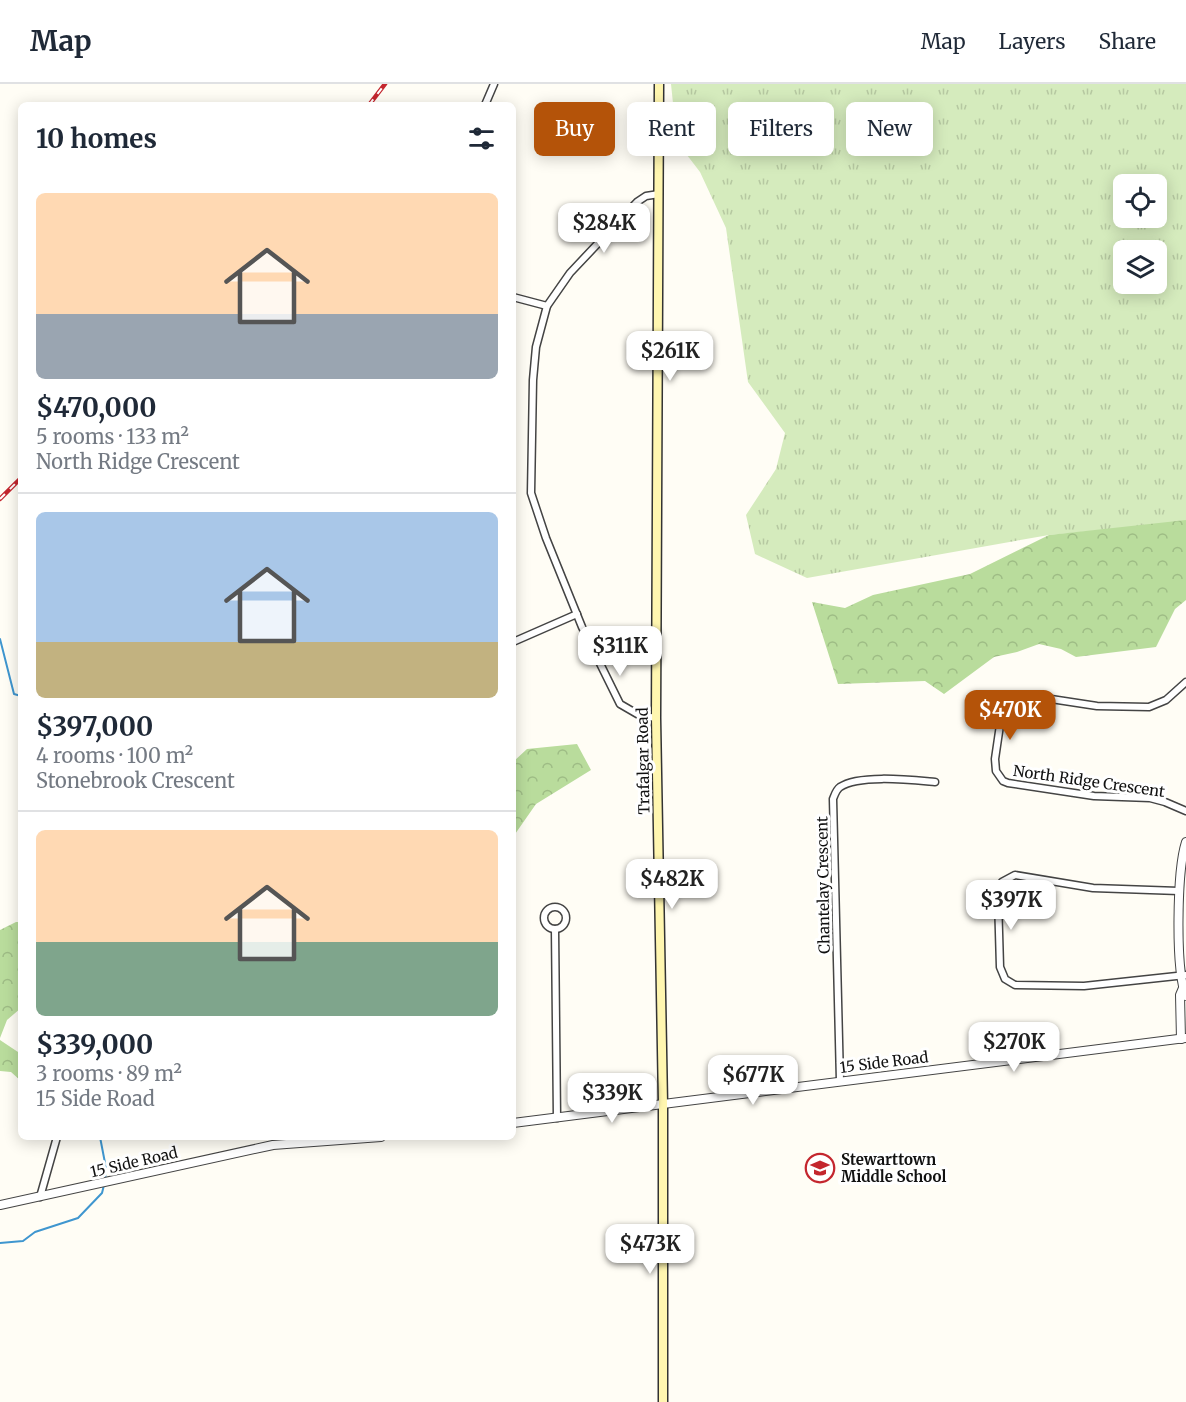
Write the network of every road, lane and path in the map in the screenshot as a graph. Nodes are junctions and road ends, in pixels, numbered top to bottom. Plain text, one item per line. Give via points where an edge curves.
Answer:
1 (494, 84) edge
2 (659, 84) edge
3 (486, 102) edge
4 (659, 194) junction
5 (516, 298) edge
6 (547, 306) junction
7 (577, 614) junction
8 (516, 641) edge
9 (1186, 682) edge
10 (656, 717) junction
11 (935, 782) dead end
12 (1186, 811) edge
13 (1186, 842) edge
14 (1179, 891) junction
15 (555, 929) dead end
16 (1184, 976) edge
17 (1184, 992) edge
18 (1184, 1038) edge
19 (840, 1081) junction
20 (663, 1104) junction
21 (557, 1118) junction
22 (516, 1123) edge
23 (56, 1140) edge
24 (340, 1140) edge
25 (40, 1197) junction
26 (0, 1205) edge
27 (663, 1402) edge

1 - 3 street
2 - 4 main road, Trafalgar Road
4 - 6 street via 637,202 570,273
4 - 10 main road, Trafalgar Road
5 - 6 street
6 - 7 street via 535,358 531,493
7 - 8 street
7 - 10 street via 620,704 639,715
9 - 12 street, North Ridge Crescent via 1166,700 1149,707 1097,706 1038,697 1019,700 1001,720 995,759 996,771 1003,781 1094,796 1155,799
10 - 20 main road, Trafalgar Road
11 - 19 street, Chantelay Crescent via 849,782 838,788 833,799
13 - 14 street
14 - 16 street
14 - 16 street via 1093,888 1015,875 1002,882 998,898 1000,967 1005,978 1015,985 1084,986
15 - 21 street
16 - 17 street
17 - 18 street via 1179,995
18 - 19 street, 15 Side Road
19 - 20 street, 15 Side Road
20 - 21 street, 15 Side Road
20 - 27 main road, Trafalgar Road
21 - 22 street, 15 Side Road
23 - 25 street
24 - 25 street, 15 Side Road via 273,1145
25 - 26 street, 15 Side Road

